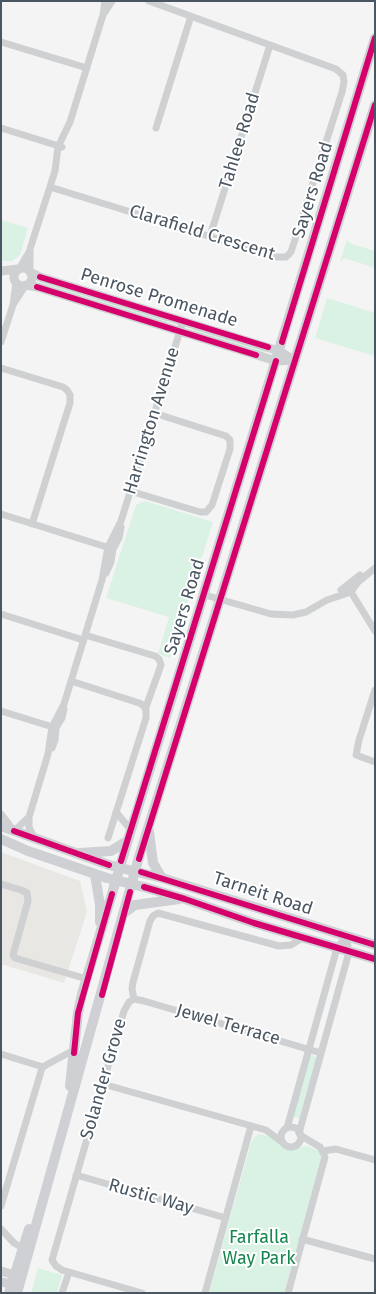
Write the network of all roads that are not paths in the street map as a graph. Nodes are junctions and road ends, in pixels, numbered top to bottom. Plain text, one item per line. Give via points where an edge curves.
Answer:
1 (105, 1) edge
2 (112, 1) edge
3 (149, 1) edge
4 (103, 15) junction
5 (191, 16) junction
6 (375, 38) edge
7 (1, 42) edge
8 (270, 45) junction
9 (87, 68) junction
10 (375, 105) edge
11 (1, 128) edge
12 (156, 128) dead end
13 (60, 147) junction
14 (50, 186) junction
15 (210, 236) junction
16 (30, 249) junction
17 (18, 269) junction
18 (1, 271) edge
19 (30, 272) junction
20 (1, 276) edge
21 (20, 284) junction
22 (183, 321) junction
23 (180, 331) junction
24 (1, 342) edge
25 (279, 351) junction
26 (295, 360) junction
27 (276, 361) junction
28 (1, 368) edge
29 (154, 414) junction
30 (130, 491) junction
31 (1, 514) edge
32 (32, 524) junction
33 (110, 548) junction
34 (372, 570) edge
35 (347, 591) junction
36 (204, 594) junction
37 (220, 599) junction
38 (1, 614) edge
39 (375, 631) edge
40 (84, 637) junction
41 (71, 681) junction
42 (375, 690) edge
43 (146, 707) junction
44 (1, 711) edge
45 (54, 727) junction
46 (375, 762) edge
47 (116, 812) junction
48 (1, 814) edge
49 (28, 817) junction
50 (1, 826) edge
51 (148, 828) junction
52 (14, 830) junction
53 (131, 830) junction
54 (34, 838) junction
55 (108, 838) dead end
56 (1, 839) edge
57 (128, 841) junction
58 (76, 853) junction
59 (119, 868) junction
60 (135, 871) junction
61 (95, 874) junction
62 (162, 878) junction
63 (116, 881) junction
64 (1, 884) edge
65 (133, 884) junction
66 (185, 899) junction
67 (124, 913) junction
68 (100, 933) junction
69 (346, 936) junction
70 (302, 938) junction
71 (375, 945) edge
72 (337, 948) junction
73 (349, 952) junction
74 (374, 960) edge
75 (87, 979) junction
76 (134, 999) junction
77 (308, 1049) junction
78 (74, 1050) junction
79 (321, 1053) junction
80 (1, 1054) edge
81 (44, 1067) junction
82 (103, 1084) junction
83 (66, 1117) junction
84 (251, 1126) junction
85 (286, 1128) junction
86 (266, 1130) junction
87 (300, 1134) junction
88 (282, 1142) junction
89 (316, 1144) junction
90 (294, 1146) junction
91 (324, 1154) junction
92 (375, 1160) edge
93 (76, 1175) junction
94 (1, 1206) edge
95 (226, 1218) junction
96 (1, 1229) edge
97 (302, 1239) junction
98 (26, 1249) junction
99 (375, 1259) edge
100 (1, 1271) edge
101 (69, 1272) junction
102 (1, 1282) edge
103 (15, 1285) edge
104 (62, 1293) edge
105 (142, 1293) edge
106 (205, 1293) edge
107 (288, 1293) edge

1 - 4 street
2 - 4 street
3 - 5 street, Clarafield Crescent
4 - 9 street
5 - 8 street, Clarafield Crescent
5 - 12 street
6 - 25 main road, Sayers Road
7 - 9 street
8 - 15 street, Tahlee Road
8 - 15 street, Clarafield Crescent via 336,69 344,78 342,92 290,254 282,258
9 - 13 street via 69,134
10 - 26 main road, Sayers Road
11 - 13 street
13 - 14 street via 61,161
14 - 15 street, Clarafield Crescent
14 - 16 street
16 - 17 street
16 - 19 street
17 - 18 street
17 - 19 street
17 - 21 street via 14,276
19 - 21 street via 31,280
19 - 22 street, Penrose Promenade
20 - 21 street, Penrose Promenade
21 - 23 street, Penrose Promenade
21 - 24 street
22 - 23 street, Harrington Avenue
22 - 25 street, Penrose Promenade
23 - 27 street, Penrose Promenade
23 - 29 street, Harrington Avenue
25 - 26 street, Penrose Promenade
25 - 27 main road, Sayers Road
26 - 27 street
26 - 37 main road, Sayers Road
27 - 36 main road, Sayers Road
28 - 32 street via 63,387 70,395
29 - 30 street, Harrington Avenue
29 - 30 street via 226,436 231,442 227,458 212,505 206,512
30 - 33 street, Harrington Avenue
31 - 32 street
32 - 33 street
33 - 40 street, Harrington Avenue
34 - 35 street via 353,580
35 - 37 street via 335,593 306,612 286,615 265,613
35 - 39 street
36 - 37 street
36 - 53 main road, Sayers Road
37 - 51 main road, Sayers Road
38 - 40 street
40 - 41 street, Harrington Avenue
40 - 43 street via 159,659 161,665
41 - 43 street
41 - 45 street, Harrington Avenue
42 - 46 street via 356,751 359,757
43 - 47 street via 146,718
44 - 45 street
45 - 49 street, Harrington Avenue
47 - 53 street
47 - 55 street
48 - 52 street, Tarneit Road
49 - 52 street, Harrington Avenue
49 - 54 street
50 - 52 main road, Tarneit Road
51 - 60 main road, Sayers Road
51 - 62 main road via 153,863
52 - 54 main road, Tarneit Road
53 - 57 main road, Sayers Road
54 - 58 main road, Tarneit Road
56 - 61 main road, Tarneit Road
57 - 58 main road via 111,850
57 - 59 main road, Sayers Road
58 - 59 main road, Tarneit Road
59 - 60 main road, Tarneit Road
59 - 63 main road, Sayers Road
60 - 62 main road, Tarneit Road
60 - 65 main road, Sayers Road
61 - 63 main road, Tarneit Road
61 - 68 main road
62 - 69 main road, Tarneit Road
63 - 65 main road, Tarneit Road
63 - 68 main road, Sayers Road
64 - 75 street via 27,893 28,900 13,955 15,958
65 - 66 main road, Tarneit Road
65 - 67 main road, Sayers Road
66 - 67 main road via 135,905
66 - 70 main road, Tarneit Road
67 - 83 main road, Sayers Road
68 - 75 main road, Sayers Road
69 - 71 main road, Tarneit Road
69 - 72 street
69 - 73 street
70 - 72 main road, Tarneit Road
70 - 76 street, Solander Grove via 291,945 279,946 156,913 150,921 133,982
72 - 73 main road, Tarneit Road
72 - 77 street
73 - 74 main road, Tarneit Road
73 - 79 street
75 - 78 main road, Sayers Road via 78,1013
76 - 77 street, Jewel Terrace
76 - 82 street, Solander Grove via 124,1012
77 - 79 street, Jewel Terrace
77 - 85 street
78 - 81 street
78 - 83 main road, Sayers Road
79 - 87 street
80 - 81 street
81 - 94 street
82 - 84 street
82 - 93 street, Solander Grove
83 - 98 main road, Sayers Road
84 - 86 street
84 - 95 street
85 - 86 street
85 - 87 street via 295,1128
85 - 88 street via 281,1136
86 - 88 street
87 - 89 street
87 - 90 street via 300,1140
88 - 90 street via 286,1146
89 - 90 street
89 - 91 street
91 - 92 street via 343,1152
91 - 97 street
93 - 95 street, Rustic Way
93 - 101 street, Solander Grove via 52,1257 57,1268
95 - 106 street
96 - 98 street via 14,1243
97 - 99 street
97 - 107 street
98 - 103 main road, Sayers Road
100 - 103 street
101 - 104 street
101 - 105 street
102 - 103 street

